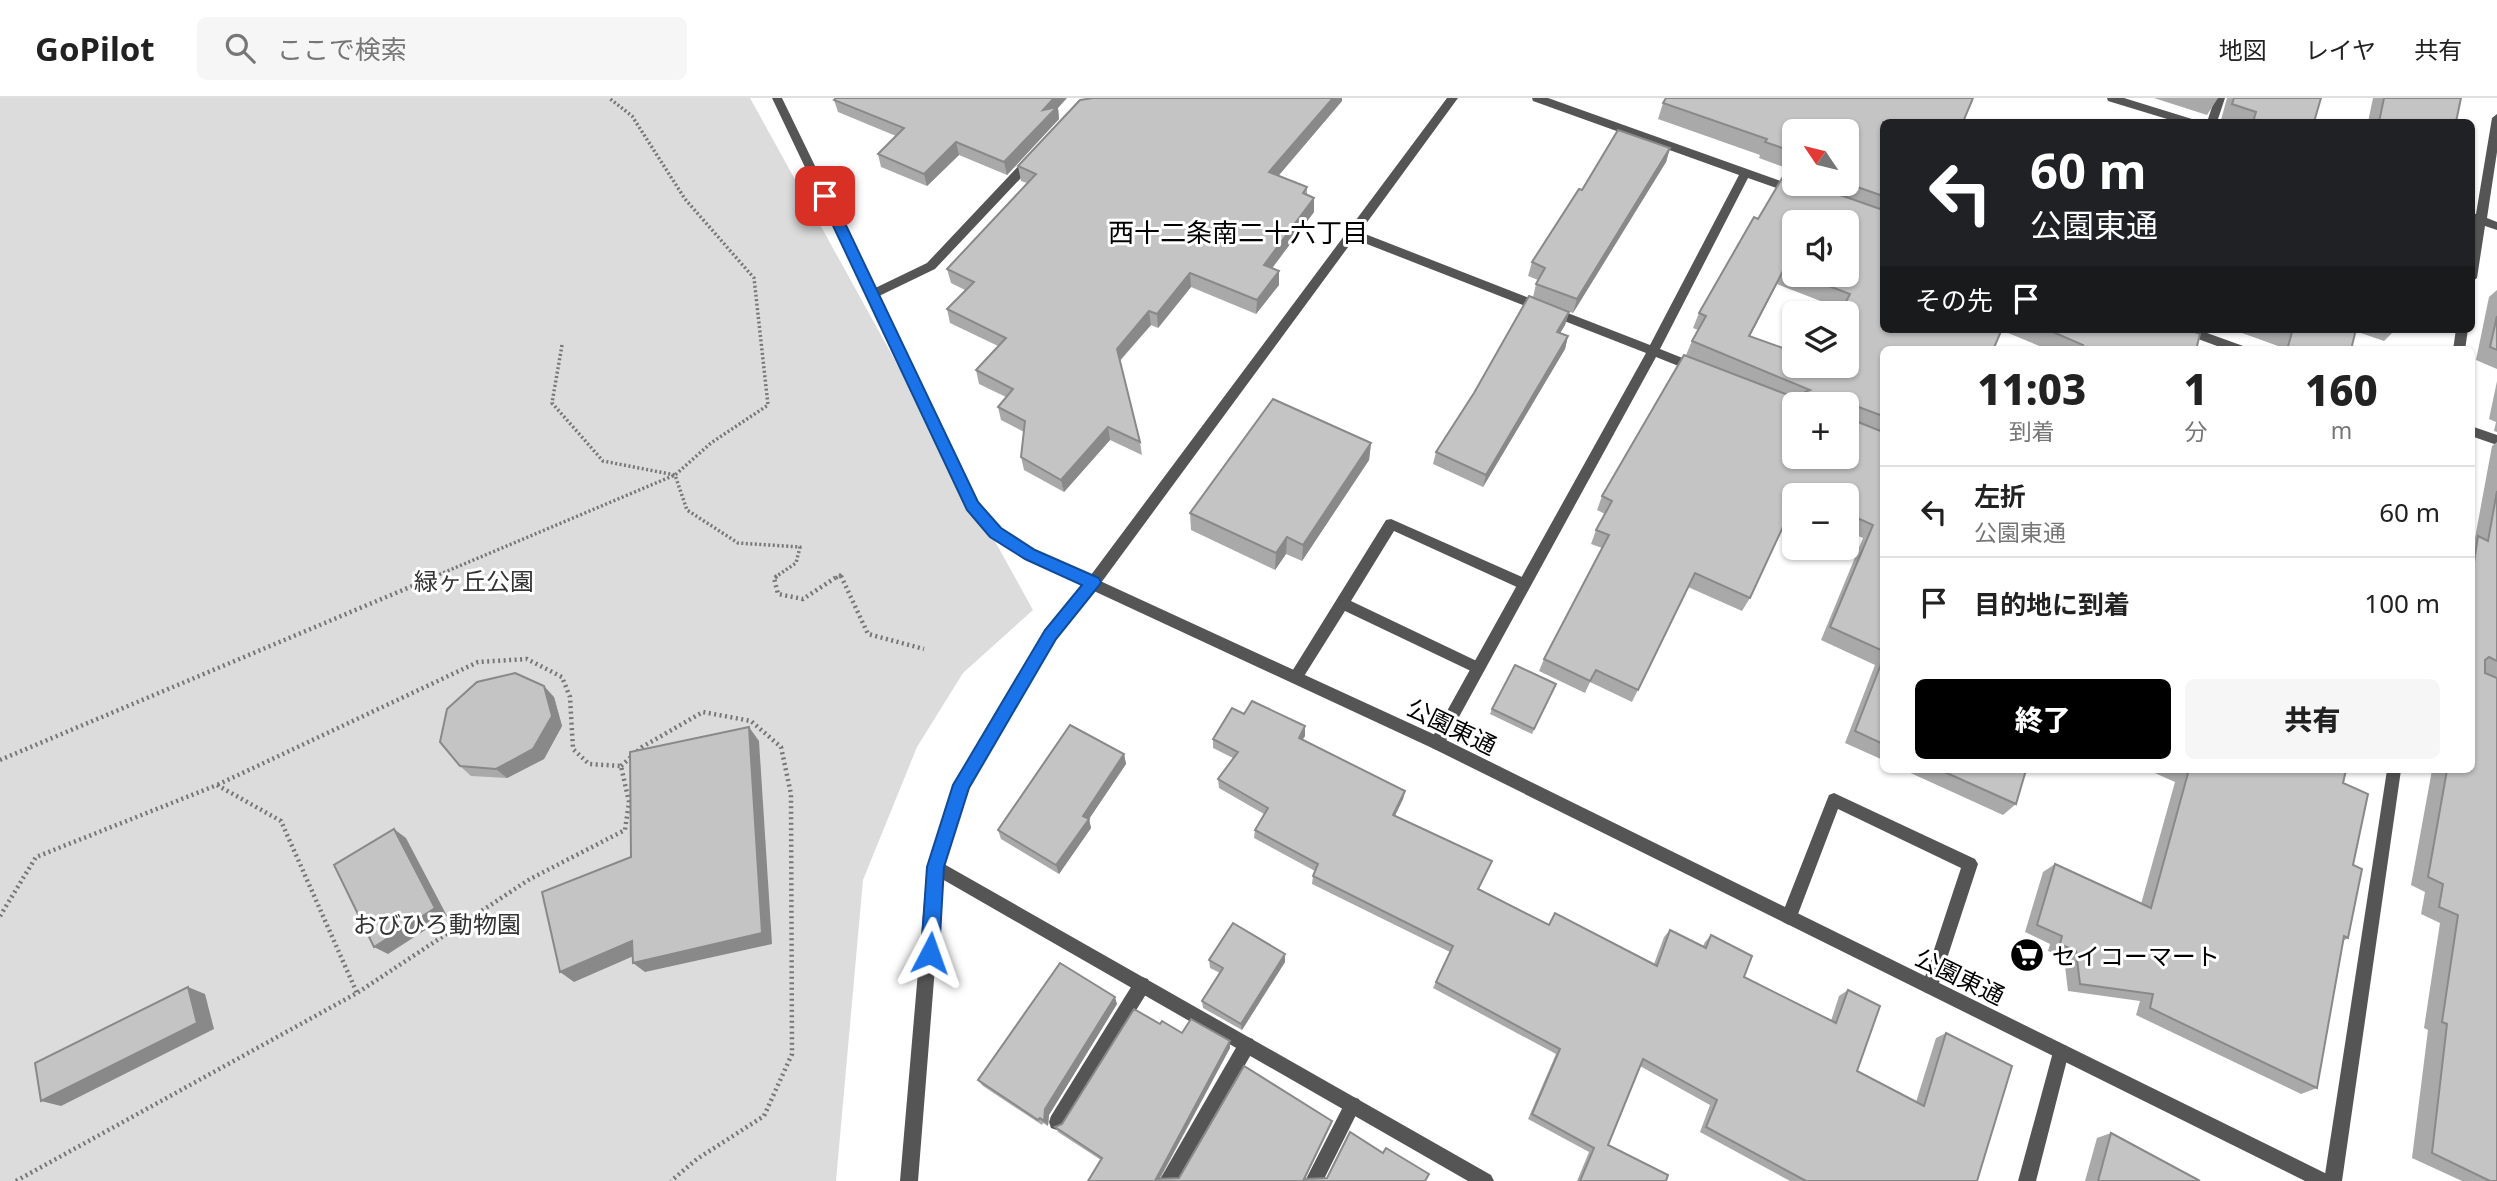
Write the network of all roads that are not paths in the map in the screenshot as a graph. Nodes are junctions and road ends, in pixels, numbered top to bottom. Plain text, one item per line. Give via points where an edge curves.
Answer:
1 (778, 98) edge
2 (1453, 98) edge
3 (1537, 98) edge
4 (2112, 98) edge
5 (2220, 98) edge
6 (2497, 118) edge
7 (2178, 119) edge
8 (2213, 119) edge
9 (1042, 148) edge
10 (1745, 173) junction
11 (1782, 186) edge
12 (2476, 219) edge
13 (2497, 226) edge
14 (1352, 234) junction
15 (873, 293) junction
16 (2194, 333) edge
17 (2231, 346) edge
18 (1653, 351) junction
19 (1704, 371) edge
20 (2475, 432) edge
21 (2497, 440) edge
22 (1093, 583) junction
23 (1524, 584) junction
24 (1342, 603) junction
25 (1478, 668) junction
26 (1296, 677) junction
27 (1437, 743) junction
28 (2394, 773) edge
29 (936, 867) junction
30 (1789, 917) junction
31 (1142, 985) junction
32 (1930, 986) junction
33 (1247, 1045) junction
34 (2062, 1052) junction
35 (1353, 1105) junction
36 (1056, 1122) dead end
37 (909, 1181) edge
38 (1168, 1181) edge
39 (1314, 1181) edge
40 (1485, 1181) edge
41 (2027, 1181) edge
42 (2323, 1181) edge
43 (2333, 1181) edge

1 - 15 street, 公園東通
2 - 14 street
3 - 10 street
4 - 7 street
5 - 8 street
6 - 12 street
9 - 15 street via 931,266
10 - 11 street
10 - 18 street
12 - 13 street
14 - 18 street
14 - 22 street
15 - 22 street, 公園東通 via 972,506 995,532 1030,555
16 - 17 street
18 - 19 street
18 - 23 street
20 - 21 street
22 - 26 street, 公園東通
22 - 29 street via 1050,634 961,785
23 - 24 street via 1391,524
23 - 25 street
24 - 25 street
24 - 26 street
25 - 27 street
26 - 27 street, 公園東通
27 - 30 street, 公園東通
28 - 43 street
29 - 31 street
29 - 37 street
30 - 32 street, 公園東通
30 - 32 street via 1834,800 1970,864
31 - 33 street
31 - 36 street
32 - 34 street, 公園東通
33 - 35 street
33 - 38 street
34 - 41 street
34 - 42 street, 公園東通
35 - 39 street
35 - 40 street

